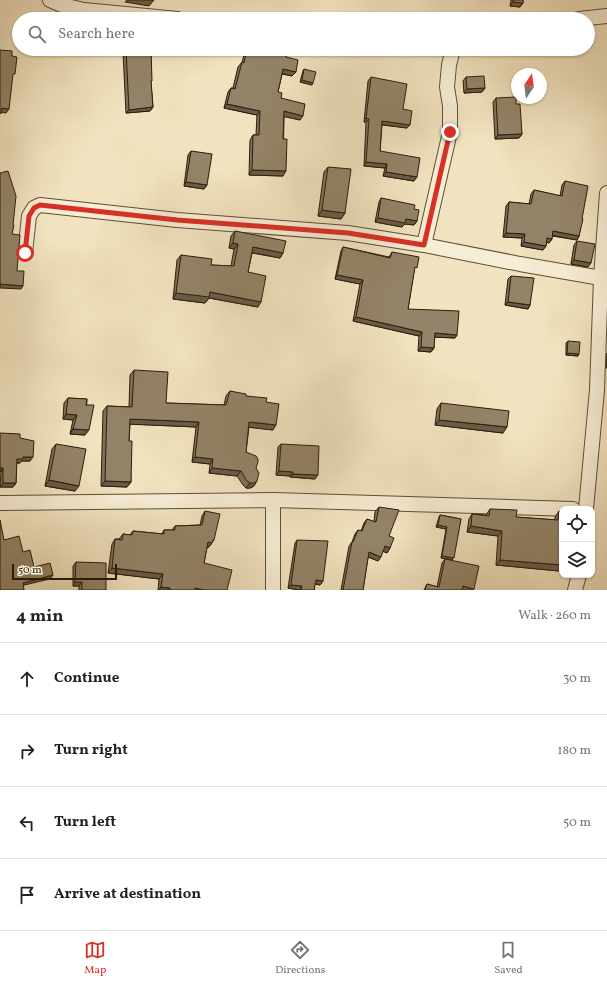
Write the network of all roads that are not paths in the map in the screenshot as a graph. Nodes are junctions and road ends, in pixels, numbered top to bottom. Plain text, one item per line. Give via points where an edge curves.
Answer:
1 (50, 0) edge
2 (105, 12) edge
3 (607, 16) edge
4 (595, 17) edge
5 (451, 56) edge
6 (607, 193) edge
7 (424, 245) junction
8 (25, 253) dead end
9 (601, 278) junction
10 (273, 500) junction
11 (0, 503) edge
12 (586, 506) edge
13 (559, 509) edge
14 (578, 578) edge
15 (273, 590) edge
16 (575, 590) edge

1 - 2 street via 84,10
3 - 4 street
5 - 7 street via 447,87 450,132
6 - 9 street
7 - 8 street via 348,233 177,220 40,205 34,208 29,216
7 - 9 street
9 - 12 street via 597,390
10 - 11 street
10 - 13 street
10 - 15 street
14 - 16 street

